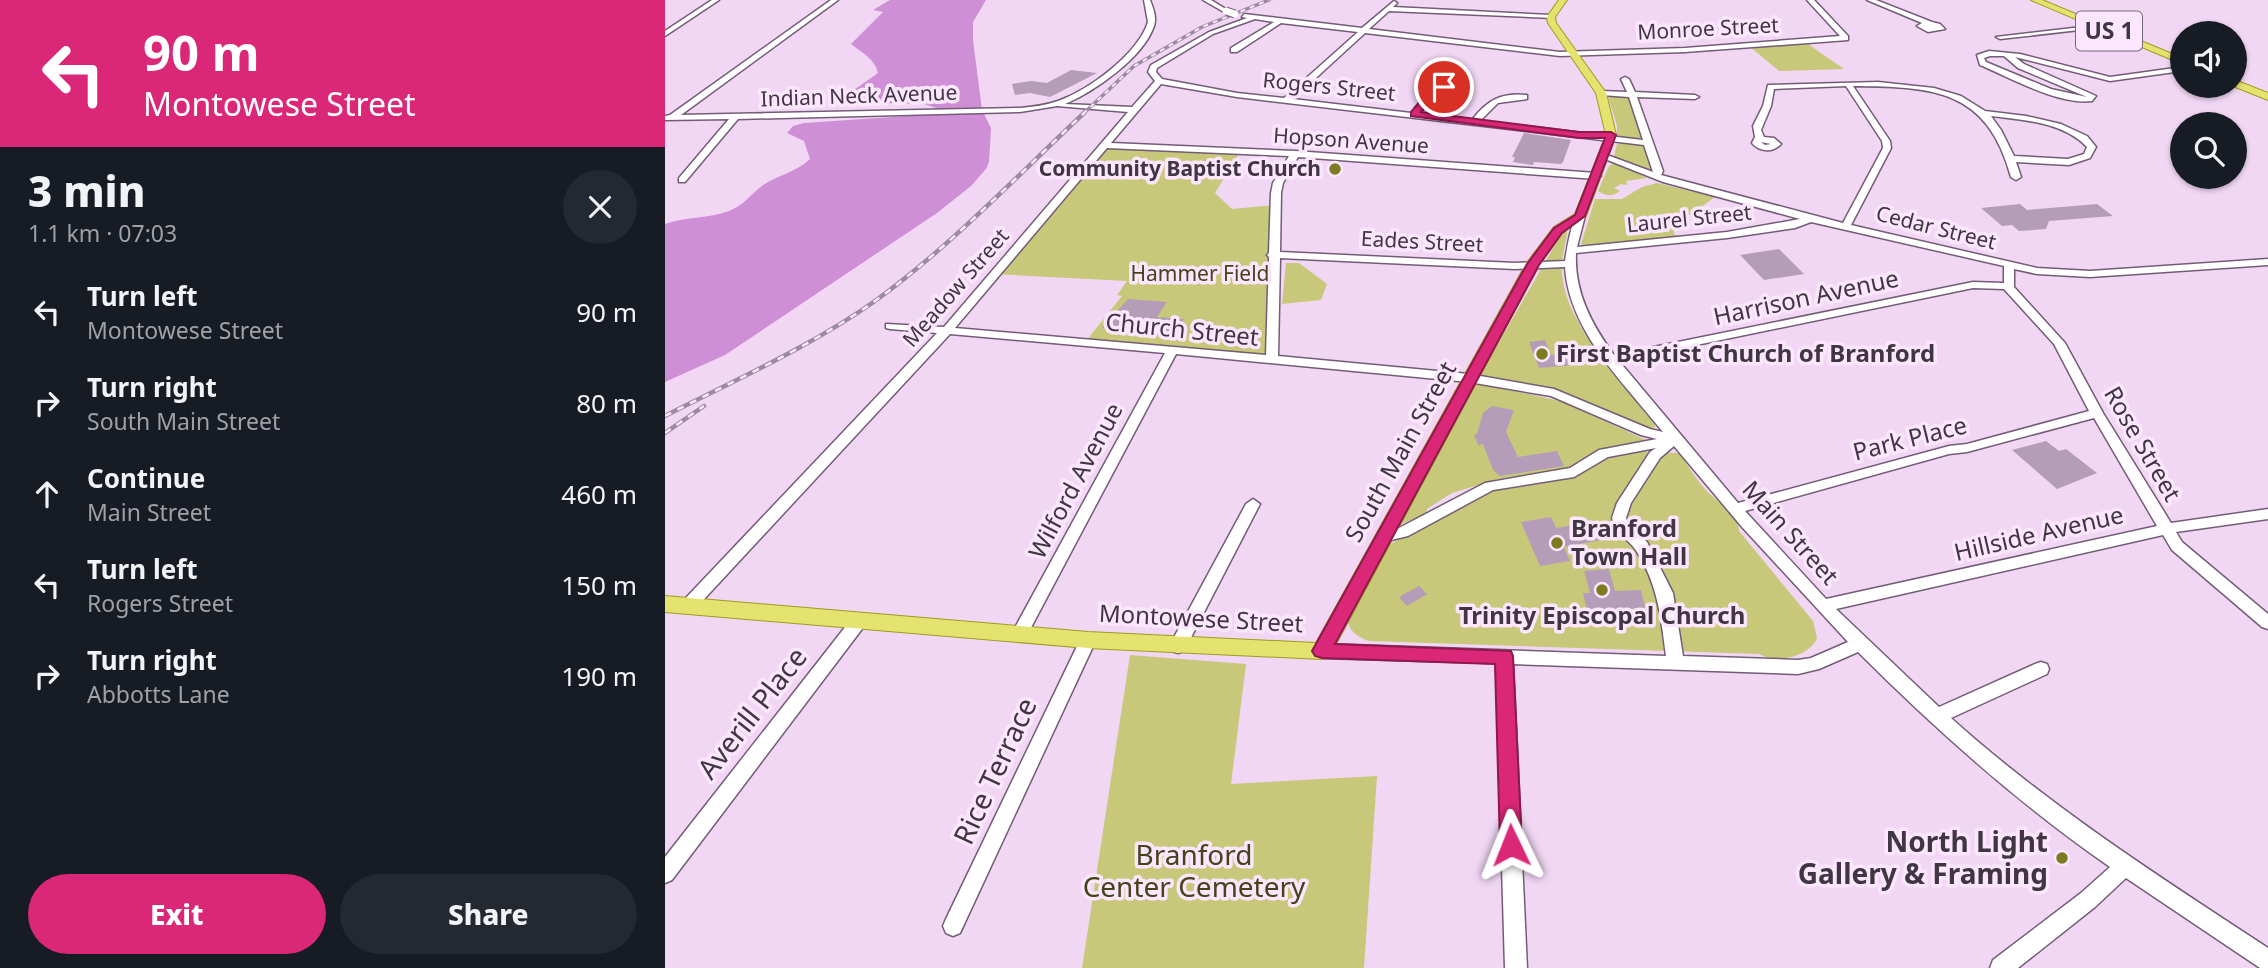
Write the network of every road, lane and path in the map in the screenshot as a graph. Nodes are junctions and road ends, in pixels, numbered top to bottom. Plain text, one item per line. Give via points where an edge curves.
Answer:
1 (716, 0) edge
2 (835, 0) edge
3 (1147, 0) edge
4 (1206, 0) edge
5 (1398, 0) edge
6 (1563, 0) edge
7 (1810, 0) edge
8 (1870, 0) edge
9 (2035, 0) edge
10 (1388, 9) junction
11 (1551, 17) junction
12 (1252, 19) junction
13 (1278, 22) junction
14 (1930, 24) dead end
15 (2097, 26) junction
16 (1361, 32) junction
17 (665, 34) edge
18 (2000, 37) dead end
19 (1234, 50) dead end
20 (1573, 53) junction
21 (2006, 54) junction
22 (2170, 56) edge
23 (2170, 71) edge
24 (2042, 76) junction
25 (1625, 79) dead end
26 (1159, 80) junction
27 (2021, 81) junction
28 (1848, 84) junction
29 (2247, 88) edge
30 (1601, 93) junction
31 (1633, 94) junction
32 (1430, 95) dead end
33 (1524, 97) dead end
34 (1695, 97) dead end
35 (2268, 97) edge
36 (1286, 101) junction
37 (1053, 105) junction
38 (1134, 110) junction
39 (1983, 113) junction
40 (1414, 114) junction
41 (735, 117) junction
42 (669, 118) edge
43 (1475, 122) junction
44 (1610, 138) junction
45 (1761, 139) dead end
46 (1647, 144) junction
47 (1103, 145) junction
48 (1296, 154) junction
49 (1604, 157) junction
50 (2011, 159) junction
51 (1596, 176) junction
52 (1655, 176) junction
53 (2016, 177) dead end
54 (682, 180) dead end
55 (1580, 216) junction
56 (1810, 219) junction
57 (1846, 226) junction
58 (1272, 255) junction
59 (1570, 257) junction
60 (2268, 262) edge
61 (1533, 264) junction
62 (2009, 266) junction
63 (2008, 286) junction
64 (890, 327) dead end
65 (947, 330) junction
66 (1172, 350) junction
67 (1272, 359) junction
68 (1612, 359) junction
69 (1469, 378) junction
70 (2097, 413) junction
71 (1675, 439) junction
72 (1253, 504) dead end
73 (1735, 509) junction
74 (2268, 514) edge
75 (2165, 529) junction
76 (1383, 537) junction
77 (665, 604) edge
78 (688, 606) junction
79 (1822, 606) junction
80 (859, 621) junction
81 (2268, 623) edge
82 (1020, 633) junction
83 (1088, 640) junction
84 (1859, 645) junction
85 (1178, 646) junction
86 (1322, 651) junction
87 (1504, 656) junction
88 (1675, 662) junction
89 (2041, 669) dead end
90 (1937, 717) junction
91 (2125, 866) junction
92 (665, 873) edge
93 (953, 926) dead end
94 (2268, 960) edge
95 (1516, 968) edge
96 (2001, 968) edge

1 - 17 street
2 - 42 street
3 - 37 street, Indian Neck Avenue via 1152,19 1139,45 1086,91
4 - 12 street, Monroe Street, bridge
5 - 10 street
6 - 11 main road
7 - 20 street, Monroe Street via 1845,38
8 - 14 street
9 - 15 main road, US 1
10 - 11 street
10 - 16 street
11 - 20 main road
12 - 13 street, Monroe Street
12 - 26 street, Meadow Street via 1211,33 1157,65 1152,72
13 - 16 street, Monroe Street
13 - 19 street
15 - 18 street
15 - 22 main road, US 1
16 - 20 street, Monroe Street
16 - 36 street
20 - 30 main road
21 - 23 street via 2109,79
21 - 24 street
21 - 27 street via 1980,57 1983,63
24 - 27 street
24 - 27 street via 2092,96 2068,98
25 - 31 street
26 - 36 street, Rogers Street
26 - 38 street, Meadow Street
28 - 39 street via 1938,92
28 - 45 street via 1771,87 1756,127
28 - 57 street via 1887,148
29 - 35 main road
30 - 31 street
30 - 44 main road
31 - 34 street
31 - 46 street
32 - 40 street
33 - 43 street via 1492,102
36 - 40 street, Rogers Street
37 - 38 street, Indian Neck Avenue
37 - 41 street, Indian Neck Avenue
38 - 47 street, Meadow Street
39 - 50 street via 2002,136
39 - 50 street via 2026,118 2068,130 2087,139 2092,150 2081,160 2069,162
40 - 43 street, Rogers Street
41 - 42 street, Indian Neck Avenue
41 - 54 street
43 - 44 street, Rogers Street
44 - 46 street, Rogers Street
44 - 49 main road, Main Street
46 - 52 street via 1658,171
47 - 48 street, Hopson Avenue
47 - 65 street, Meadow Street
48 - 51 street, Hopson Avenue
48 - 58 street via 1278,183
49 - 51 main road, Main Street
49 - 52 street, Cedar Street
50 - 53 street
51 - 55 main road, Main Street
52 - 56 street, Cedar Street
55 - 59 street, Main Street
55 - 61 main road, South Main Street via 1558,230
56 - 57 street, Cedar Street
56 - 59 street, Laurel Street via 1795,225
57 - 62 street, Cedar Street
58 - 61 street, Eades Street
58 - 67 street
59 - 61 street, Eades Street
59 - 68 street, Main Street via 1582,312
60 - 62 street, Cedar Street via 2076,274
61 - 69 main road, South Main Street
62 - 63 street
63 - 68 street, Harrison Avenue via 1973,285
63 - 70 street, Rose Street via 2059,343
64 - 65 street, Church Street
65 - 66 street, Church Street
65 - 78 street, Meadow Street
66 - 67 street, Church Street
66 - 82 street, Wilford Avenue
67 - 69 street, Church Street
68 - 71 street, Main Street
69 - 71 street, Church Street via 1550,392 1646,432
69 - 76 main road, South Main Street
70 - 73 street, Park Place
70 - 75 street, Rose Street
71 - 73 street, Main Street
71 - 76 street via 1604,453 1574,472 1485,488 1403,532
71 - 88 street via 1655,455 1622,506 1619,519 1622,530 1647,555 1665,593
72 - 85 street
73 - 79 street, Main Street
74 - 75 street, Hillside Avenue
75 - 79 street, Hillside Avenue
75 - 81 street, Rose Street via 2190,558
76 - 86 main road, South Main Street
77 - 78 main road, Montowese Street
78 - 80 main road, Montowese Street
79 - 84 street, Main Street
80 - 82 main road, Montowese Street
80 - 92 street, Averill Place
82 - 83 main road, Montowese Street
83 - 85 main road, Montowese Street
83 - 93 street, Rice Terrace
84 - 88 street, Montowese Street via 1804,666
84 - 90 street, Main Street
85 - 86 main road, Montowese Street
86 - 87 street, Montowese Street
87 - 88 street, Montowese Street
87 - 95 street
89 - 90 street
90 - 91 street, Main Street
91 - 94 street, Main Street
91 - 96 street

